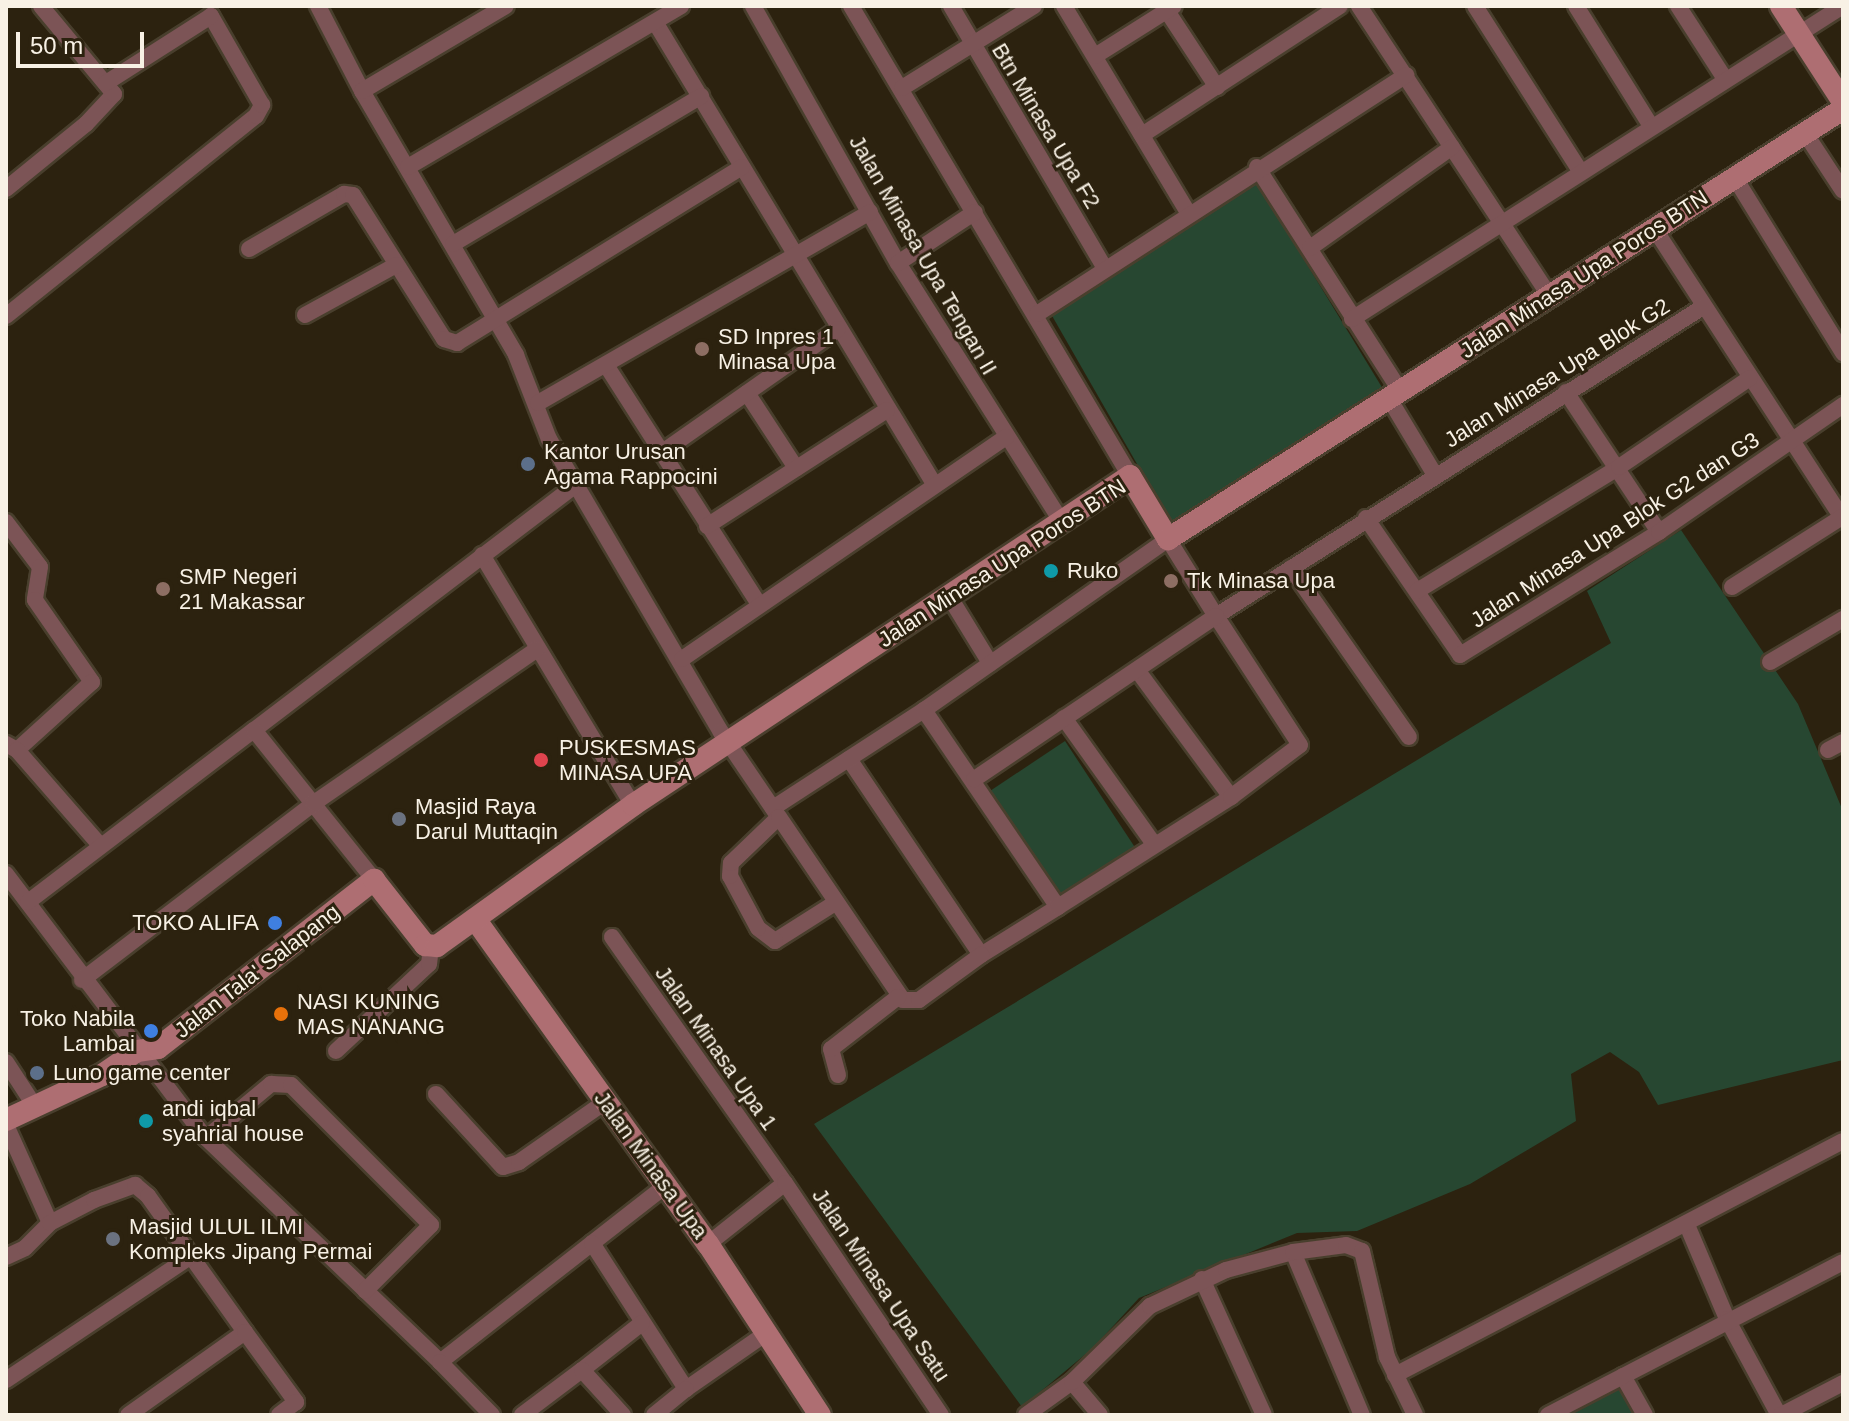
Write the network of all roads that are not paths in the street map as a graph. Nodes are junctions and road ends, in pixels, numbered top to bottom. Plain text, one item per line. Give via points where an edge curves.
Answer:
1 (318, 6) edge
2 (506, 6) edge
3 (681, 6) edge
4 (753, 6) edge
5 (851, 6) edge
6 (951, 6) edge
7 (1034, 6) edge
8 (1064, 6) edge
9 (1340, 6) edge
10 (1359, 6) edge
11 (1475, 6) edge
12 (1576, 6) edge
13 (1678, 6) edge
14 (1781, 6) edge
15 (1843, 6) edge
16 (46, 7) edge
17 (1171, 8) edge
18 (655, 22) junction
19 (1799, 35) junction
20 (973, 46) junction
21 (1095, 56) junction
22 (1406, 75) junction
23 (1725, 79) junction
24 (1217, 87) junction
25 (902, 88) junction
26 (110, 89) junction
27 (362, 91) junction
28 (701, 96) junction
29 (1843, 102) edge
30 (1843, 109) edge
31 (1651, 126) junction
32 (1805, 133) junction
33 (1142, 135) junction
34 (1452, 147) junction
35 (408, 167) junction
36 (742, 167) junction
37 (1257, 167) junction
38 (1580, 171) junction
39 (1735, 178) junction
40 (6, 189) edge
41 (1843, 191) edge
42 (870, 212) junction
43 (975, 212) junction
44 (1189, 214) junction
45 (1502, 222) junction
46 (1654, 228) junction
47 (453, 244) junction
48 (1310, 248) junction
49 (249, 249) dead end
50 (794, 254) junction
51 (898, 263) junction
52 (396, 265) junction
53 (1105, 268) junction
54 (1549, 295) junction
55 (1703, 307) junction
56 (1037, 314) junction
57 (305, 315) dead end
58 (6, 316) edge
59 (1352, 319) junction
60 (498, 322) junction
61 (838, 329) junction
62 (1843, 353) edge
63 (606, 365) junction
64 (1750, 378) junction
65 (1566, 392) junction
66 (747, 393) junction
67 (1395, 396) junction
68 (538, 403) junction
69 (1843, 405) edge
70 (887, 410) junction
71 (1006, 437) junction
72 (1793, 441) junction
73 (661, 453) junction
74 (1619, 467) junction
75 (796, 468) junction
76 (1435, 475) junction
77 (1130, 476) junction
78 (934, 484) junction
79 (576, 485) junction
80 (1366, 518) junction
81 (1842, 518) edge
82 (6, 522) edge
83 (1062, 522) junction
84 (707, 526) junction
85 (1659, 532) junction
86 (1168, 539) junction
87 (482, 555) junction
88 (1291, 568) junction
89 (1732, 587) dead end
90 (1417, 591) junction
91 (949, 596) junction
92 (759, 604) junction
93 (1216, 616) junction
94 (1843, 619) edge
95 (537, 649) junction
96 (682, 659) junction
97 (1770, 662) dead end
98 (990, 663) junction
99 (1137, 670) junction
100 (924, 710) junction
101 (1064, 718) junction
102 (254, 730) junction
103 (1409, 737) dead end
104 (728, 742) junction
105 (11, 747) edge
106 (849, 759) junction
107 (974, 779) junction
108 (1231, 797) junction
109 (314, 803) junction
110 (633, 805) junction
111 (776, 813) junction
112 (1154, 844) junction
113 (100, 845) junction
114 (6, 874) edge
115 (374, 880) junction
116 (28, 902) junction
117 (835, 903) junction
118 (1058, 907) junction
119 (475, 919) junction
120 (612, 937) dead end
121 (431, 948) junction
122 (981, 955) junction
123 (82, 980) junction
124 (898, 997) junction
125 (137, 1051) junction
126 (336, 1051) dead end
127 (6, 1062) edge
128 (838, 1075) dead end
129 (436, 1094) dead end
130 (605, 1102) junction
131 (36, 1108) junction
132 (6, 1122) edge
133 (206, 1138) junction
134 (1843, 1141) edge
135 (785, 1183) junction
136 (665, 1186) junction
137 (50, 1223) junction
138 (1687, 1225) junction
139 (592, 1243) junction
140 (708, 1244) junction
141 (1293, 1252) junction
142 (193, 1255) junction
143 (6, 1257) edge
144 (1843, 1262) edge
145 (1202, 1279) junction
146 (365, 1291) junction
147 (1727, 1319) junction
148 (642, 1323) junction
149 (245, 1332) junction
150 (768, 1332) junction
151 (440, 1362) junction
152 (582, 1370) junction
153 (1395, 1375) junction
154 (1623, 1376) junction
155 (6, 1380) edge
156 (1072, 1382) junction
157 (1843, 1383) edge
158 (686, 1389) junction
159 (128, 1415) edge
160 (279, 1415) edge
161 (492, 1415) edge
162 (522, 1415) edge
163 (623, 1415) edge
164 (654, 1415) edge
165 (820, 1415) edge
166 (941, 1415) edge
167 (1026, 1415) edge
168 (1100, 1415) edge
169 (1264, 1415) edge
170 (1362, 1415) edge
171 (1415, 1415) edge
172 (1548, 1415) edge
173 (1645, 1415) edge
174 (1780, 1415) edge

1 - 27 street
2 - 27 street
3 - 18 street
4 - 42 street, Jalan Minasa Upa Tengan II
5 - 25 street
6 - 20 street, Btn Minasa Upa F2
7 - 20 street
8 - 21 street
9 - 24 street
10 - 22 street
11 - 38 street
12 - 31 street
13 - 23 street
14 - 19 street
15 - 19 street
16 - 26 street
17 - 21 street
17 - 24 street
18 - 28 street
18 - 35 street
19 - 23 street
19 - 29 street
20 - 25 street
20 - 53 street, Btn Minasa Upa F2
21 - 33 street
22 - 34 street
22 - 37 street
23 - 31 street
24 - 33 street
25 - 43 street
26 - 40 street via 86,124
26 - 58 street via 211,16 254,84 261,111
27 - 35 street
28 - 36 street
28 - 47 street
30 - 32 street, Jalan Minasa Upa Poros BTN
31 - 38 street
32 - 39 street, Jalan Minasa Upa Poros BTN
32 - 41 street
33 - 44 street
34 - 45 street
34 - 48 street
35 - 47 street
36 - 50 street
36 - 60 street
37 - 44 street
37 - 48 street
38 - 45 street
39 - 46 street, Jalan Minasa Upa Poros BTN
39 - 62 street
42 - 50 street
42 - 51 street, Jalan Minasa Upa Tengan II
43 - 51 street
43 - 56 street
44 - 53 street
45 - 54 street
45 - 59 street
46 - 54 street, Jalan Minasa Upa Poros BTN
46 - 55 street, Jalan Minasa Upa Blok G2
47 - 60 street
48 - 59 street
49 - 52 street via 349,193 359,200
50 - 61 street
50 - 63 street
51 - 71 street, Jalan Minasa Upa Tengan II
52 - 57 street
52 - 60 street via 447,342 460,342
53 - 56 street
54 - 67 street, Jalan Minasa Upa Poros BTN
55 - 64 street, Jalan Minasa Upa Blok G2
55 - 65 street, Jalan Minasa Upa Blok G2
56 - 77 street
59 - 67 street
60 - 68 street
61 - 66 street
61 - 70 street
63 - 68 street
63 - 73 street
64 - 72 street, Jalan Minasa Upa Blok G2
64 - 74 street
65 - 74 street
65 - 76 street, Jalan Minasa Upa Blok G2
66 - 73 street
66 - 75 street
67 - 76 street
67 - 86 street, Jalan Minasa Upa Poros BTN
68 - 79 street via 549,439
69 - 72 street, Jalan Minasa Upa Blok G2 dan G3
70 - 75 street
70 - 78 street
71 - 78 street
71 - 83 street, Jalan Minasa Upa Tengan II
72 - 81 street, Jalan Minasa Upa Blok G2
72 - 85 street, Jalan Minasa Upa Blok G2 dan G3
73 - 84 street
74 - 85 street
74 - 90 street
75 - 84 street
76 - 80 street, Jalan Minasa Upa Blok G2
77 - 83 street, Jalan Minasa Upa Poros BTN
77 - 86 street, Jalan Minasa Upa Poros BTN
78 - 92 street
79 - 87 street
79 - 96 street
80 - 88 street, Jalan Minasa Upa Blok G2
80 - 90 street
81 - 89 street
82 - 105 street via 40,567 35,600 92,682
83 - 91 street, Jalan Minasa Upa Poros BTN
84 - 92 street
85 - 90 street, Jalan Minasa Upa Blok G2 dan G3 via 1460,655
86 - 93 street
86 - 98 street
87 - 95 street
87 - 102 street
88 - 93 street, Jalan Minasa Upa Blok G2
88 - 103 street
91 - 98 street
91 - 104 street, Jalan Minasa Upa Poros BTN
92 - 96 street
93 - 99 street, Jalan Minasa Upa Blok G2
93 - 108 street via 1300,745
94 - 97 street
95 - 109 street
95 - 110 street
96 - 104 street
98 - 100 street
99 - 101 street, Jalan Minasa Upa Blok G2
99 - 108 street
100 - 106 street
100 - 107 street
101 - 107 street, Jalan Minasa Upa Blok G2
101 - 112 street
102 - 109 street
102 - 113 street
104 - 110 street, Jalan Minasa Upa Poros BTN
104 - 111 street
105 - 113 street
106 - 111 street
106 - 122 street
107 - 118 street
108 - 112 street
109 - 115 street
109 - 123 street
110 - 119 street, Jalan Minasa Upa Poros BTN
111 - 117 street
111 - 117 street via 738,851 729,870 758,928 778,940
112 - 118 street
113 - 116 street
114 - 116 street
115 - 121 street
115 - 125 street, Jalan Tala' Salapang via 158,1048
116 - 123 street
117 - 124 street
118 - 122 street
119 - 121 street, Jalan Minasa Upa Poros BTN
119 - 130 street, Jalan Minasa Upa
120 - 135 street, Jalan Minasa Upa 1
121 - 126 street via 429,964
122 - 124 street via 919,1000
123 - 125 street
124 - 128 street via 831,1049
125 - 131 street, Jalan Tala' Salapang
125 - 133 street
127 - 131 street
129 - 130 street via 503,1167 519,1162
130 - 136 street, Jalan Minasa Upa
131 - 132 street, Jalan Tala' Salapang
132 - 137 street
133 - 146 street
133 - 146 street via 271,1084 291,1085 431,1225
134 - 138 street
135 - 140 street, Jalan Minasa Upa Satu
135 - 166 street, Jalan Minasa Upa Satu
136 - 139 street
136 - 140 street, Jalan Minasa Upa
137 - 142 street via 135,1185
137 - 143 street via 25,1248
138 - 147 street
138 - 153 street
139 - 148 street
139 - 151 street
140 - 150 street, Jalan Minasa Upa
141 - 145 street
141 - 153 street via 1346,1245 1362,1251
141 - 170 street
142 - 149 street
142 - 155 street
144 - 147 street
145 - 156 street via 1136,1317
145 - 169 street
146 - 151 street
147 - 154 street
147 - 174 street
148 - 152 street
148 - 158 street
149 - 159 street
149 - 160 street via 296,1402
150 - 158 street
150 - 165 street, Jalan Minasa Upa
151 - 161 street
152 - 162 street
152 - 163 street
153 - 171 street
154 - 172 street
154 - 173 street
156 - 167 street
156 - 168 street
157 - 174 street
158 - 164 street

